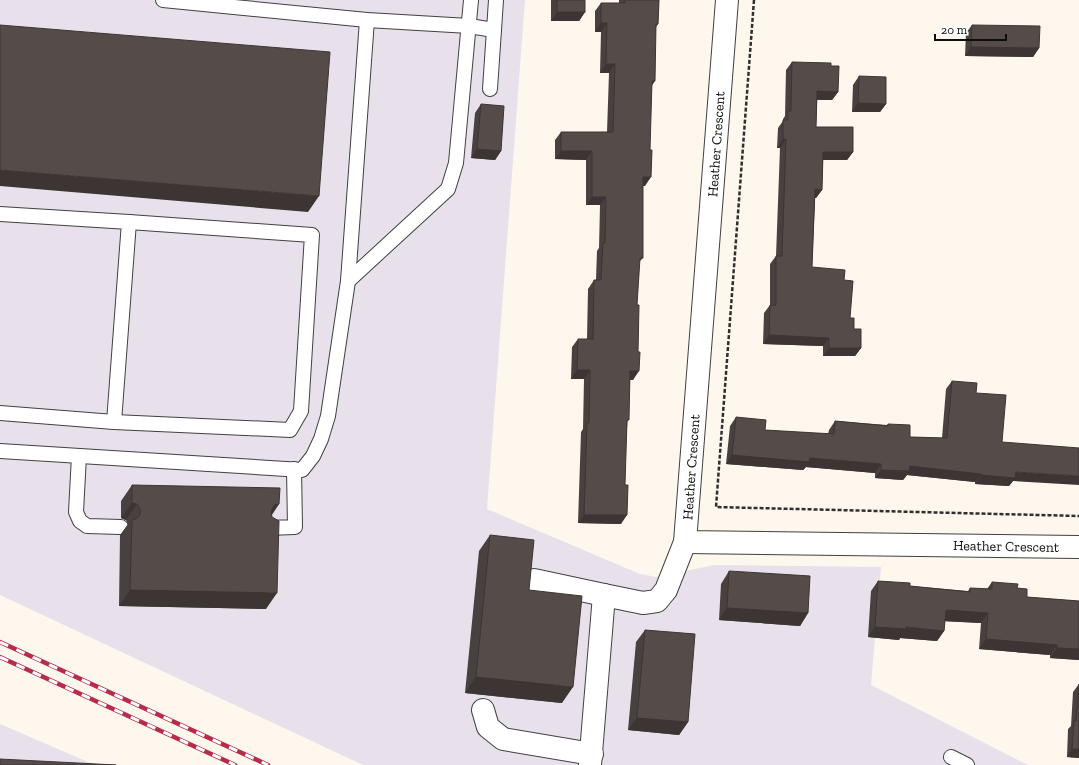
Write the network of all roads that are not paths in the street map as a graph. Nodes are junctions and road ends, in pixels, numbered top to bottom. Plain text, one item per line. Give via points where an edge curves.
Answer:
1 (163, 0) edge
2 (471, 0) edge
3 (496, 0) edge
4 (727, 0) edge
5 (367, 20) junction
6 (468, 26) junction
7 (494, 30) junction
8 (490, 89) dead end
9 (0, 214) edge
10 (129, 222) junction
11 (348, 281) junction
12 (0, 413) edge
13 (114, 422) junction
14 (0, 451) edge
15 (78, 456) junction
16 (294, 469) junction
17 (121, 526) dead end
18 (268, 528) edge
19 (685, 542) junction
20 (1079, 547) edge
21 (534, 580) edge
22 (604, 595) junction
23 (482, 710) dead end
24 (951, 757) dead end
25 (591, 759) edge
26 (967, 765) edge

1 - 5 lane
2 - 6 lane
3 - 7 lane
4 - 19 street, Heather Crescent
5 - 6 lane
5 - 11 lane
6 - 7 lane
6 - 11 lane via 456,163 448,189
7 - 8 lane
9 - 10 lane
10 - 13 lane
10 - 13 lane via 312,235 301,412 290,430
11 - 16 lane via 328,416 313,456 302,470
12 - 13 lane
14 - 15 lane
15 - 16 lane
15 - 17 lane via 76,512 80,521 87,526
16 - 18 lane via 295,527
19 - 20 street, Heather Crescent
19 - 22 street via 666,590 657,601 643,603
21 - 22 street
22 - 25 street
23 - 25 street via 488,727 503,739
24 - 26 lane

